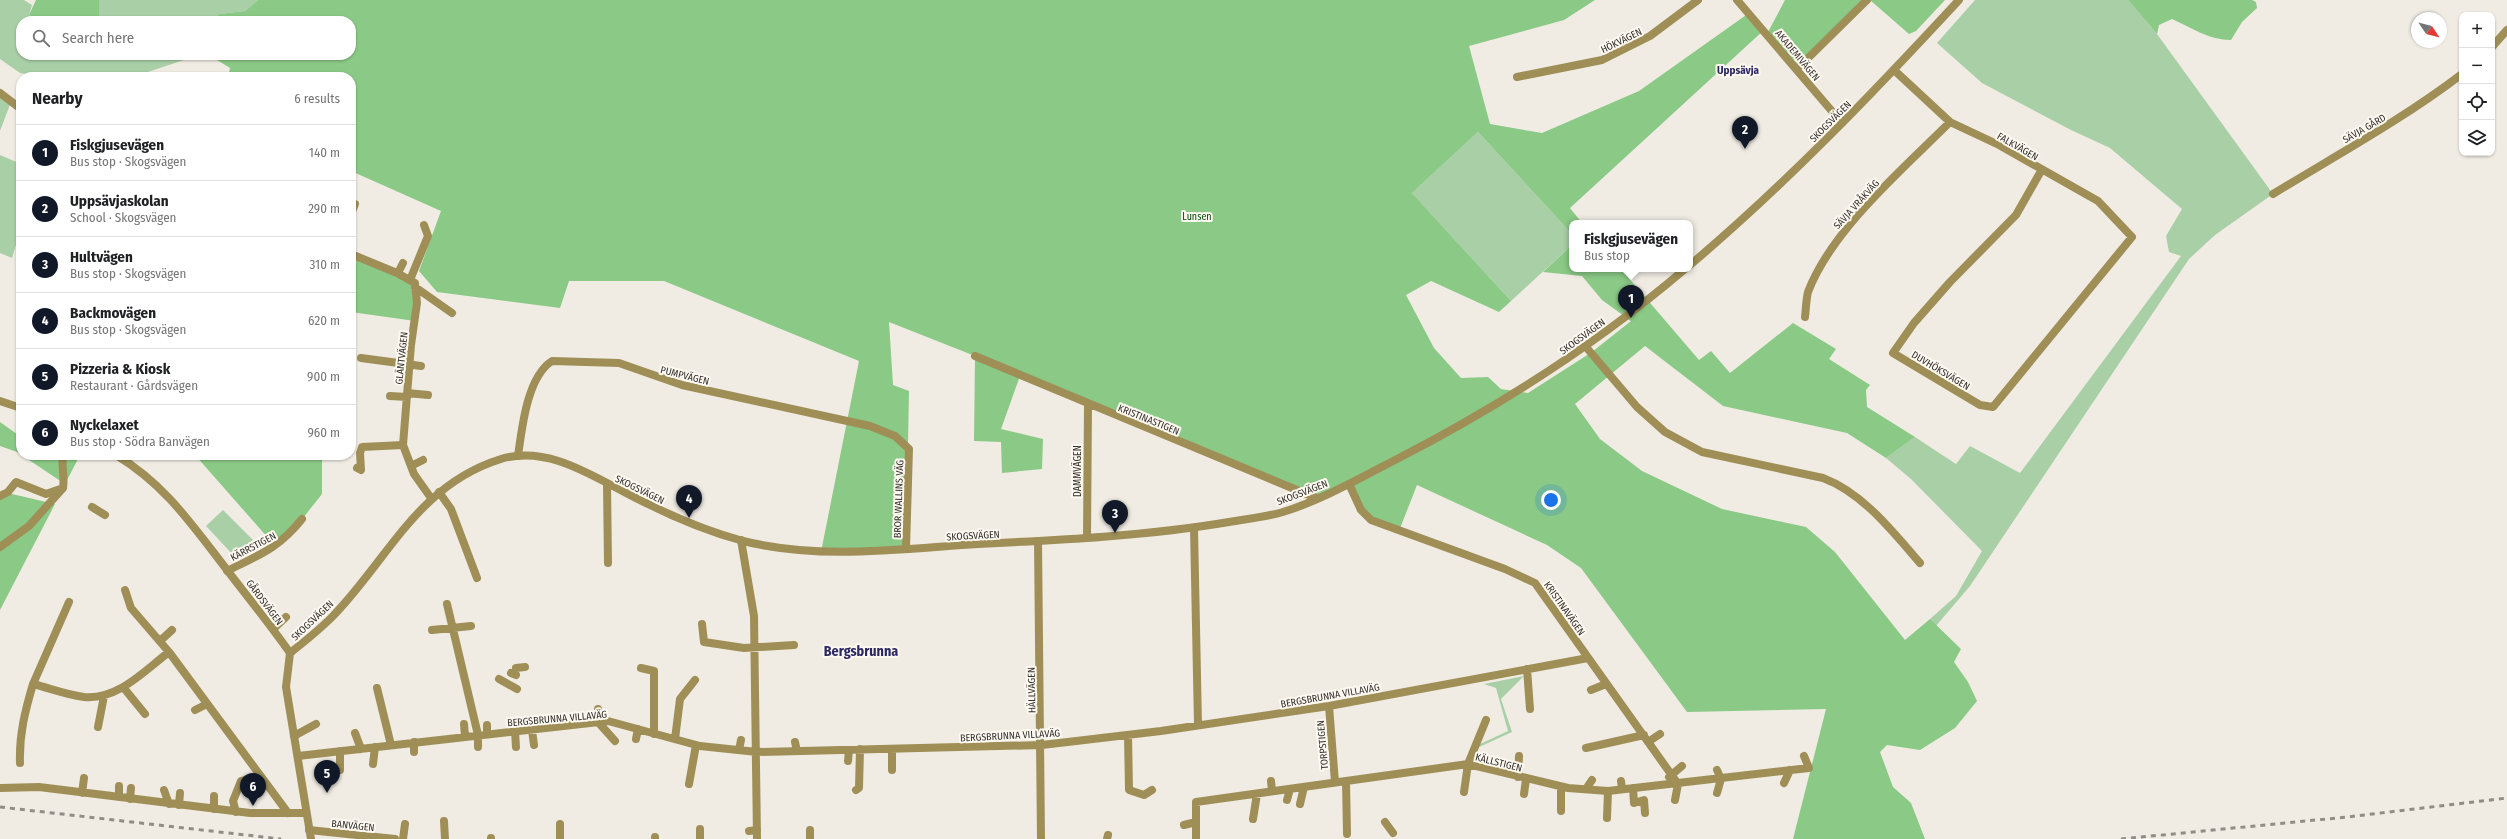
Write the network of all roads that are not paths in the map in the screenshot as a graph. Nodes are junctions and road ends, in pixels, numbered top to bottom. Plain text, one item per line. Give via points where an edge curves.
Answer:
1 (1698, 0) edge
2 (1737, 0) edge
3 (1867, 0) edge
4 (1959, 0) edge
5 (2507, 30) edge
6 (2495, 44) edge
7 (1797, 70) junction
8 (1894, 70) junction
9 (2459, 76) edge
10 (1517, 77) dead end
11 (0, 93) edge
12 (16, 105) edge
13 (1950, 122) junction
14 (1842, 123) junction
15 (2041, 171) junction
16 (2273, 194) dead end
17 (424, 225) dead end
18 (2132, 237) joint
19 (356, 256) edge
20 (1693, 262) edge
21 (403, 263) dead end
22 (1681, 272) edge
23 (398, 273) junction
24 (413, 284) junction
25 (452, 313) dead end
26 (1805, 316) dead end
27 (1586, 347) junction
28 (975, 356) dead end
29 (361, 358) dead end
30 (409, 365) junction
31 (421, 366) dead end
32 (407, 395) junction
33 (428, 395) dead end
34 (390, 396) dead end
35 (0, 401) edge
36 (1088, 404) junction
37 (16, 406) edge
38 (403, 445) junction
39 (909, 449) joint
40 (518, 456) junction
41 (62, 460) edge
42 (124, 460) edge
43 (423, 460) dead end
44 (411, 466) junction
45 (357, 468) dead end
46 (607, 484) junction
47 (1349, 484) junction
48 (63, 488) junction
49 (4, 491) edge
50 (439, 492) junction
51 (0, 496) edge
52 (431, 498) junction
53 (1316, 498) junction
54 (92, 507) dead end
55 (105, 515) dead end
56 (302, 519) dead end
57 (1194, 528) junction
58 (1087, 538) junction
59 (741, 540) junction
60 (1038, 541) junction
61 (0, 547) edge
62 (906, 548) junction
63 (608, 563) dead end
64 (1920, 563) dead end
65 (227, 570) junction
66 (478, 578) dead end
67 (125, 590) dead end
68 (69, 602) dead end
69 (447, 604) dead end
70 (286, 617) dead end
71 (702, 624) dead end
72 (471, 626) dead end
73 (452, 628) junction
74 (273, 629) junction
75 (172, 630) dead end
76 (432, 630) dead end
77 (160, 641) junction
78 (794, 645) dead end
79 (755, 648) junction
80 (169, 652) junction
81 (290, 654) junction
82 (1588, 658) junction
83 (525, 667) dead end
84 (641, 668) dead end
85 (1527, 669) junction
86 (514, 672) dead end
87 (499, 679) dead end
88 (695, 680) dead end
89 (33, 684) junction
90 (1606, 684) junction
91 (123, 687) junction
92 (376, 688) dead end
93 (517, 689) dead end
94 (1591, 690) dead end
95 (104, 696) junction
96 (207, 704) junction
97 (1329, 706) junction
98 (598, 709) dead end
99 (1530, 709) dead end
100 (195, 710) dead end
101 (145, 714) dead end
102 (1486, 720) dead end
103 (598, 722) junction
104 (316, 724) dead end
105 (464, 724) dead end
106 (487, 725) dead end
107 (1198, 725) junction
108 (98, 727) dead end
109 (638, 729) junction
110 (532, 730) junction
111 (515, 731) junction
112 (355, 733) dead end
113 (487, 734) junction
114 (654, 734) junction
115 (1660, 734) dead end
116 (478, 735) junction
117 (1128, 735) junction
118 (294, 736) junction
119 (465, 736) junction
120 (636, 738) dead end
121 (675, 739) junction
122 (1646, 739) junction
123 (742, 740) dead end
124 (615, 741) dead end
125 (414, 742) junction
126 (795, 742) dead end
127 (392, 745) junction
128 (534, 745) dead end
129 (696, 745) junction
130 (1042, 745) junction
131 (375, 747) junction
132 (478, 747) dead end
133 (516, 747) dead end
134 (362, 748) junction
135 (1586, 748) dead end
136 (860, 749) junction
137 (892, 749) junction
138 (739, 750) junction
139 (849, 750) junction
140 (340, 751) junction
141 (797, 751) junction
142 (414, 752) dead end
143 (757, 752) junction
144 (298, 756) junction
145 (1519, 756) dead end
146 (1804, 756) dead end
147 (848, 761) dead end
148 (20, 763) dead end
149 (373, 764) dead end
150 (1468, 764) junction
151 (1682, 766) dead end
152 (340, 770) dead end
153 (892, 770) dead end
154 (1716, 770) dead end
155 (1790, 770) junction
156 (1671, 773) junction
157 (260, 776) junction
158 (84, 778) dead end
159 (1522, 778) junction
160 (1721, 779) junction
161 (1592, 780) dead end
162 (1271, 781) dead end
163 (1346, 781) junction
164 (1335, 782) junction
165 (1784, 783) dead end
166 (689, 784) dead end
167 (1678, 784) junction
168 (1665, 785) junction
169 (119, 786) dead end
170 (1304, 787) junction
171 (1560, 787) junction
172 (0, 788) edge
173 (131, 788) dead end
174 (1632, 788) junction
175 (1290, 789) junction
176 (164, 790) dead end
177 (856, 790) dead end
178 (1152, 790) dead end
179 (1586, 790) junction
180 (1272, 791) junction
181 (1608, 791) junction
182 (1464, 792) dead end
183 (82, 793) junction
184 (180, 793) dead end
185 (1257, 794) junction
186 (1524, 794) dead end
187 (1717, 794) dead end
188 (214, 796) dead end
189 (119, 797) junction
190 (130, 799) junction
191 (1287, 800) dead end
192 (1675, 800) dead end
193 (169, 804) junction
194 (1300, 804) dead end
195 (179, 805) junction
196 (214, 809) junction
197 (1561, 810) dead end
198 (236, 812) junction
199 (288, 813) junction
200 (306, 813) junction
201 (1645, 813) dead end
202 (1607, 818) dead end
203 (1253, 819) dead end
204 (444, 821) dead end
205 (1196, 822) junction
206 (1385, 822) dead end
207 (405, 824) dead end
208 (560, 824) dead end
209 (1184, 825) dead end
210 (700, 829) dead end
211 (309, 830) junction
212 (810, 830) dead end
213 (1393, 833) dead end
214 (1347, 834) dead end
215 (311, 839) edge
216 (395, 839) edge
217 (403, 839) edge
218 (445, 839) edge
219 (560, 839) edge
220 (700, 839) edge
221 (757, 839) edge
222 (810, 839) edge
223 (1041, 839) edge
224 (1196, 839) edge

1 - 10 street, HÖKVÄGEN via 1650,36 1602,60
2 - 7 street, AKADEMIVÄGEN
3 - 7 street
4 - 8 street, SKOGSVÄGEN
5 - 6 street
7 - 14 street, AKADEMIVÄGEN
8 - 13 street, FALKVÄGEN
8 - 14 street, SKOGSVÄGEN
9 - 16 street, SÄVJA GÅRD via 2389,125
11 - 12 street
13 - 15 street, FALKVÄGEN via 1998,145
13 - 26 street, SÄVJA VRÅKVÄG via 1884,188 1831,247 1808,293
14 - 20 street, SKOGSVÄGEN via 1770,195
15 - 18 street, FALKVÄGEN via 2098,201
15 - 18 street, DUVHÖKSVÄGEN via 2016,214 1914,323 1893,352 1980,405 1993,408
17 - 24 street via 428,236
19 - 23 street
21 - 23 street
22 - 27 street, SKOGSVÄGEN
23 - 24 street
24 - 25 street
24 - 30 street, GLÄNTVÄGEN via 416,309 406,351
27 - 47 street, SKOGSVÄGEN via 1453,430
27 - 64 street via 1638,407 1665,432 1702,452 1816,476 1842,485 1885,523
28 - 36 street, KRISTINASTIGEN
29 - 30 street
30 - 31 street
30 - 32 street, GLÄNTVÄGEN
32 - 33 street
32 - 34 street
32 - 38 street, GLÄNTVÄGEN
35 - 37 street
36 - 53 street, KRISTINASTIGEN
36 - 58 street, DAMMVÄGEN
38 - 44 street, GLÄNTVÄGEN
38 - 45 street via 380,448 366,446 357,450 361,470
39 - 40 street, PUMPVÄGEN via 895,436 870,426 682,385 619,363 552,360 546,365 527,400
39 - 62 street, BROR WALLINS VÄG
40 - 46 street, SKOGSVÄGEN via 551,458
40 - 50 street, SKOGSVÄGEN via 500,460 458,478
41 - 48 street via 61,466 65,474
42 - 65 street, GÅRDSVÄGEN via 144,472 161,488
43 - 44 street
44 - 52 street, GLÄNTVÄGEN
46 - 59 street, SKOGSVÄGEN via 705,530
46 - 63 street
47 - 53 street, SKOGSVÄGEN
47 - 82 street, KRISTINAVÄGEN via 1361,510 1371,520 1505,569 1535,583
48 - 49 street via 46,494 16,482
48 - 61 street via 29,526
49 - 51 street
50 - 52 street, SKOGSVÄGEN
50 - 66 street via 451,509
52 - 81 street, SKOGSVÄGEN via 396,536 331,618
53 - 57 street, SKOGSVÄGEN via 1282,512
54 - 55 street
56 - 65 street, KÄRRSTIGEN via 276,547
57 - 58 street, SKOGSVÄGEN
57 - 107 street
58 - 60 street, SKOGSVÄGEN
59 - 62 street, SKOGSVÄGEN via 781,549 821,552
59 - 79 street via 754,616
60 - 62 street, SKOGSVÄGEN
60 - 130 street, HÄLLVÄGEN
65 - 74 street, GÅRDSVÄGEN
67 - 77 street via 131,608
68 - 89 street
69 - 73 street
70 - 74 street
71 - 79 street via 704,642
72 - 73 street
73 - 76 street
73 - 116 street
74 - 81 street, GÅRDSVÄGEN
75 - 77 street
77 - 80 street
78 - 79 street
79 - 143 street
80 - 91 street
80 - 96 street
81 - 118 street via 286,687
82 - 85 street, BERGSBRUNNA VILLAVÄG
82 - 90 street, KRISTINAVÄGEN
83 - 86 street
84 - 114 street via 654,671
85 - 97 street, BERGSBRUNNA VILLAVÄG
85 - 99 street
87 - 93 street
88 - 121 street via 680,699
89 - 95 street via 82,696
89 - 148 street via 22,722 19,742
90 - 94 street
90 - 122 street, KRISTINAVÄGEN
91 - 95 street
91 - 101 street
92 - 127 street
95 - 108 street
96 - 100 street
96 - 157 street
97 - 107 street, BERGSBRUNNA VILLAVÄG
97 - 164 street, TORPSTIGEN
98 - 103 street
102 - 150 street
103 - 109 street, BERGSBRUNNA VILLAVÄG via 608,721
103 - 110 street, BERGSBRUNNA VILLAVÄG
103 - 124 street
104 - 118 street
105 - 119 street
106 - 113 street
107 - 117 street, BERGSBRUNNA VILLAVÄG
109 - 114 street, BERGSBRUNNA VILLAVÄG
109 - 120 street
110 - 111 street, BERGSBRUNNA VILLAVÄG
110 - 128 street
111 - 113 street, BERGSBRUNNA VILLAVÄG
111 - 133 street
112 - 134 street
113 - 116 street, BERGSBRUNNA VILLAVÄG
114 - 121 street, BERGSBRUNNA VILLAVÄG
115 - 122 street
116 - 119 street, BERGSBRUNNA VILLAVÄG
116 - 132 street
117 - 130 street, BERGSBRUNNA VILLAVÄG
117 - 178 street via 1129,790 1144,795
118 - 144 street
119 - 125 street, BERGSBRUNNA VILLAVÄG
121 - 129 street, BERGSBRUNNA VILLAVÄG
122 - 135 street
122 - 156 street, KRISTINAVÄGEN
123 - 138 street
125 - 127 street, BERGSBRUNNA VILLAVÄG
125 - 142 street
126 - 141 street
127 - 131 street, BERGSBRUNNA VILLAVÄG
129 - 138 street, BERGSBRUNNA VILLAVÄG
129 - 166 street
130 - 137 street, BERGSBRUNNA VILLAVÄG
130 - 223 street, HÄLLVÄGEN
131 - 134 street, BERGSBRUNNA VILLAVÄG
131 - 149 street
134 - 140 street, BERGSBRUNNA VILLAVÄG
136 - 137 street, BERGSBRUNNA VILLAVÄG
136 - 139 street, BERGSBRUNNA VILLAVÄG
136 - 177 street via 859,788
137 - 153 street
138 - 143 street, BERGSBRUNNA VILLAVÄG
139 - 141 street, BERGSBRUNNA VILLAVÄG
139 - 147 street
140 - 144 street, BERGSBRUNNA VILLAVÄG
140 - 152 street
141 - 143 street, BERGSBRUNNA VILLAVÄG
143 - 221 street via 753,831
144 - 200 street
145 - 159 street
146 - 155 street, KÄLLSTIGEN via 1810,768
150 - 159 street, KÄLLSTIGEN
150 - 163 street, KÄLLSTIGEN via 1401,770
150 - 182 street
151 - 156 street
154 - 160 street
155 - 160 street, KÄLLSTIGEN via 1780,768
155 - 165 street
156 - 167 street, KRISTINAVÄGEN
156 - 168 street
157 - 198 street via 241,781 233,801
157 - 199 street
158 - 183 street
159 - 171 street, KÄLLSTIGEN
159 - 186 street
160 - 167 street, KÄLLSTIGEN
160 - 187 street
161 - 179 street
162 - 180 street
163 - 164 street, KÄLLSTIGEN
163 - 214 street
164 - 170 street, KÄLLSTIGEN
167 - 168 street, KÄLLSTIGEN
167 - 192 street
168 - 174 street, KÄLLSTIGEN
169 - 189 street
170 - 175 street, KÄLLSTIGEN
170 - 194 street
171 - 179 street, KÄLLSTIGEN
171 - 197 street
172 - 183 street via 39,788
173 - 190 street
174 - 181 street, KÄLLSTIGEN via 1622,785
174 - 201 street via 1634,803 1644,800
175 - 180 street, KÄLLSTIGEN
175 - 191 street
176 - 193 street
179 - 181 street, KÄLLSTIGEN
180 - 185 street, KÄLLSTIGEN
181 - 202 street
183 - 189 street
184 - 195 street
185 - 203 street
185 - 205 street, KÄLLSTIGEN via 1221,795 1196,802
188 - 196 street
189 - 190 street
190 - 193 street
193 - 195 street
195 - 196 street
196 - 198 street
198 - 199 street
199 - 200 street
200 - 211 street
204 - 218 street
205 - 209 street
205 - 224 street, KÄLLSTIGEN
206 - 213 street
207 - 217 street
208 - 219 street
210 - 220 street
211 - 215 street
211 - 216 street, BANVÄGEN via 378,835
212 - 222 street

